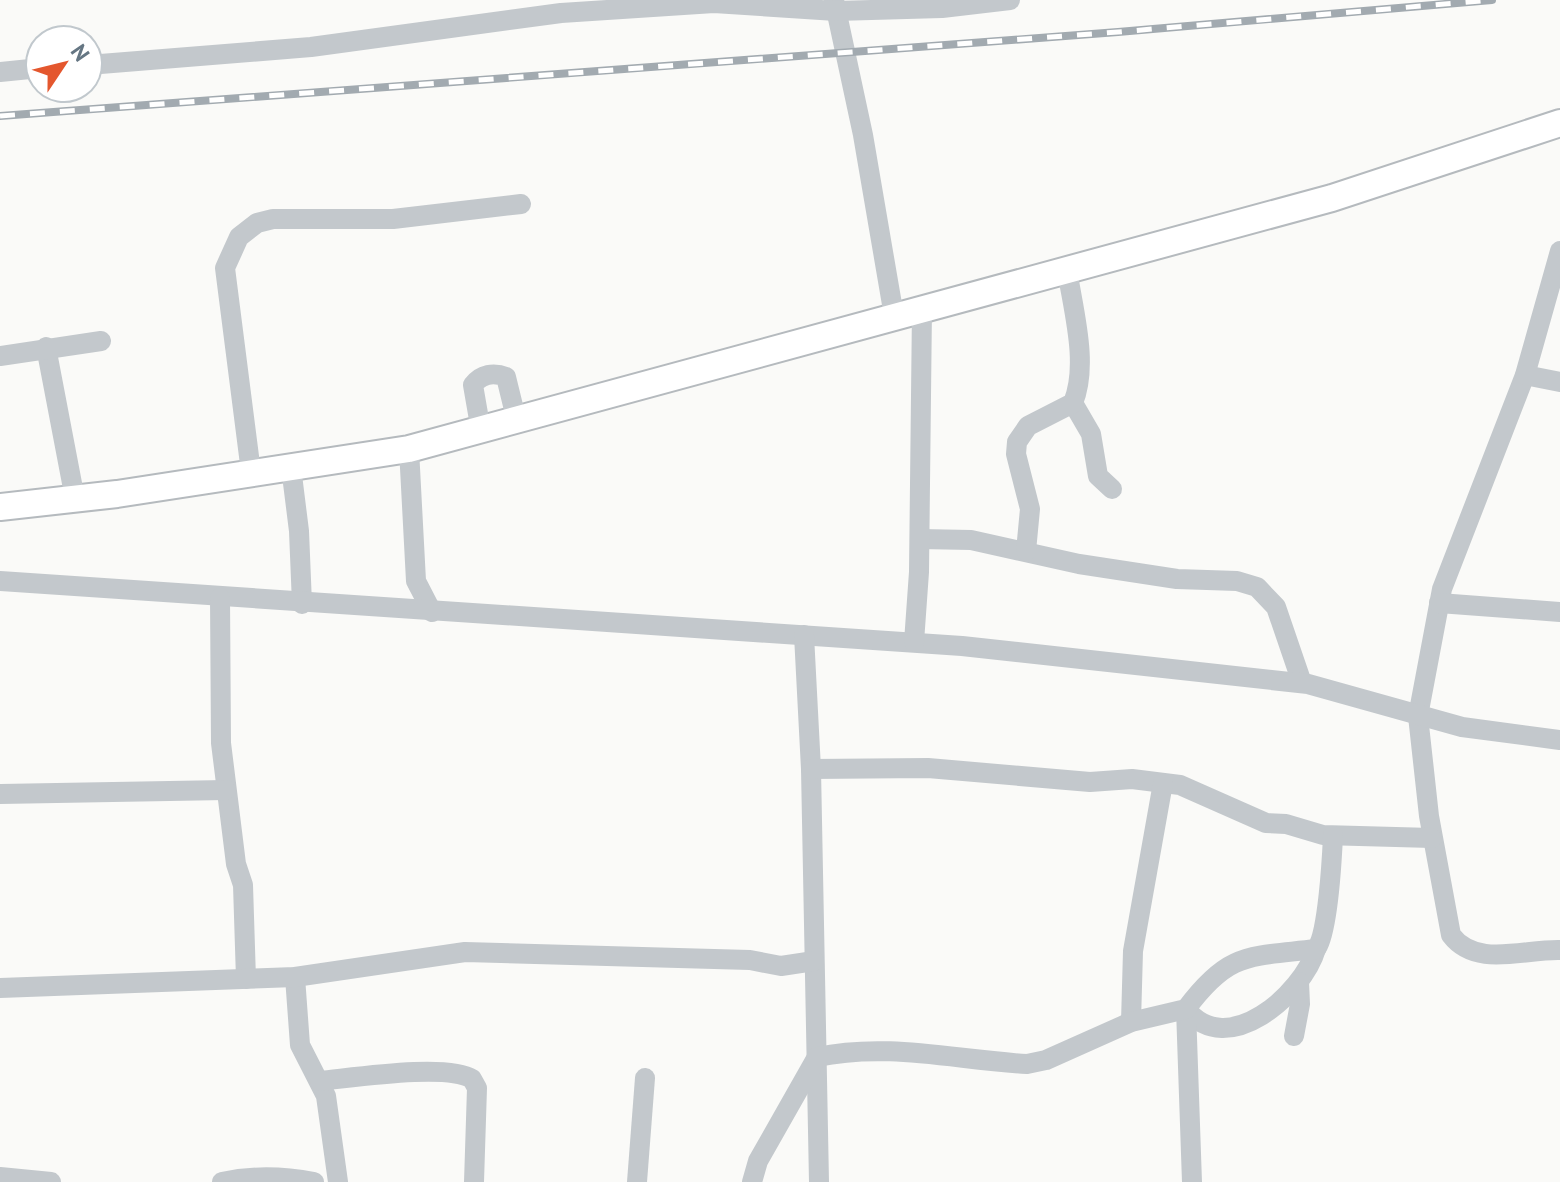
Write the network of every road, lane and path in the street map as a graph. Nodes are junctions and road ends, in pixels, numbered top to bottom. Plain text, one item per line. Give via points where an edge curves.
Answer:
1 (1010, 0) edge
2 (835, 6) edge
3 (561, 7) edge
4 (104, 64) edge
5 (24, 70) edge
6 (0, 72) edge
7 (1560, 123) edge
8 (521, 204) dead end
9 (1560, 251) edge
10 (1067, 269) junction
11 (922, 308) junction
12 (894, 316) junction
13 (101, 341) dead end
14 (46, 347) junction
15 (0, 356) edge
16 (1525, 375) junction
17 (1560, 382) edge
18 (1073, 403) junction
19 (517, 422) junction
20 (481, 431) junction
21 (409, 449) junction
22 (291, 467) junction
23 (251, 472) junction
24 (1112, 489) dead end
25 (75, 499) junction
26 (0, 507) edge
27 (920, 539) junction
28 (1026, 551) junction
29 (0, 581) edge
30 (220, 598) junction
31 (1439, 603) junction
32 (302, 604) junction
33 (1559, 605) edge
34 (432, 612) junction
35 (804, 635) junction
36 (914, 642) junction
37 (1302, 683) junction
38 (1418, 716) junction
39 (1560, 740) edge
40 (811, 769) junction
41 (1163, 783) junction
42 (226, 790) junction
43 (0, 794) edge
44 (1333, 836) junction
45 (1432, 838) junction
46 (1316, 949) junction
47 (1560, 950) edge
48 (814, 961) junction
49 (295, 977) junction
50 (246, 979) junction
51 (1299, 982) junction
52 (0, 988) edge
53 (1186, 1009) junction
54 (1131, 1022) junction
55 (1294, 1036) dead end
56 (817, 1057) junction
57 (645, 1078) dead end
58 (320, 1081) junction
59 (0, 1177) edge
60 (51, 1182) edge
61 (222, 1182) edge
62 (314, 1182) edge
63 (338, 1182) edge
64 (474, 1182) edge
65 (637, 1182) edge
66 (752, 1182) edge
67 (819, 1182) edge
68 (1192, 1182) edge

1 - 2 street via 942,8
2 - 3 street
2 - 12 street
3 - 4 street via 311,47
5 - 6 street
7 - 10 main road via 1332,198
8 - 23 street via 393,219 273,219 239,237 225,268
9 - 16 street
10 - 11 main road
10 - 18 street via 1079,371
11 - 12 main road
11 - 27 street
12 - 19 main road
13 - 14 street
14 - 15 street
14 - 25 street
16 - 17 street
16 - 31 street via 1452,556
18 - 24 street via 1091,434 1098,476
18 - 28 street via 1028,426 1017,442 1030,509
19 - 20 main road
19 - 20 street via 506,377 497,373 478,378 473,385
20 - 21 main road
21 - 22 main road
21 - 34 street via 416,581
22 - 23 main road
22 - 32 street
23 - 25 main road
25 - 26 main road
27 - 28 street via 971,540
27 - 36 street
28 - 37 street via 1177,579 1257,587 1276,607
29 - 30 street
30 - 32 street
30 - 42 street via 219,710
31 - 33 street
31 - 38 street
32 - 34 street
34 - 35 street
35 - 36 street
35 - 40 street
36 - 37 street
37 - 38 street
38 - 39 street
38 - 45 street
40 - 41 street via 928,768
40 - 48 street
41 - 44 street via 1180,785 1266,823
41 - 54 street via 1133,951
42 - 43 street
42 - 50 street via 243,885
44 - 45 street
44 - 46 street via 1329,898
45 - 47 street via 1451,935 1463,948 1478,955
46 - 51 street
46 - 53 street via 1227,965 1210,977
48 - 49 street via 781,966 750,960 465,952
48 - 56 street
49 - 50 street
49 - 58 street via 300,1045
50 - 52 street
51 - 53 street via 1260,1017 1242,1025 1207,1027
51 - 55 street
53 - 54 street
53 - 68 street
54 - 56 street via 1027,1064 897,1050
56 - 66 street via 758,1161
56 - 67 street
57 - 65 street
58 - 63 street
58 - 64 street via 438,1072 472,1079 477,1088
59 - 60 street
61 - 62 street via 247,1176

